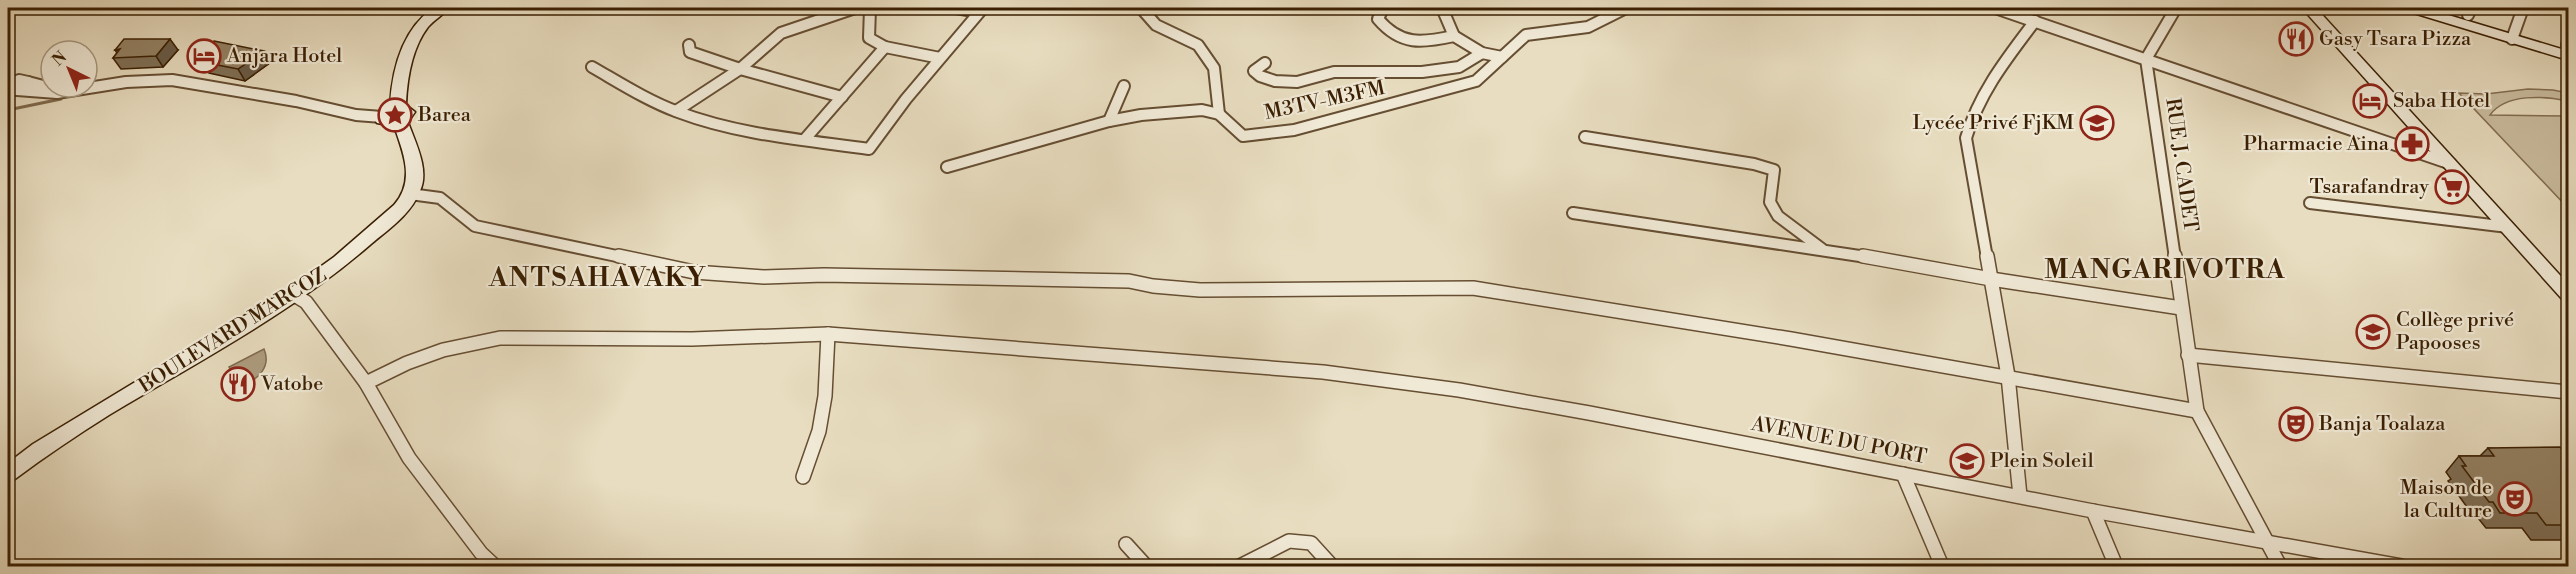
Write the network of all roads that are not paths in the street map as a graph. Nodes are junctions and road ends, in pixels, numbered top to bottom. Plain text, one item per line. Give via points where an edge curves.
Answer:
1 (442, 8) edge
2 (855, 8) edge
3 (870, 8) edge
4 (956, 8) edge
5 (1141, 8) edge
6 (1383, 8) edge
7 (1442, 8) edge
8 (1626, 8) edge
9 (1995, 8) edge
10 (2176, 8) edge
11 (2309, 8) edge
12 (2417, 8) edge
13 (2444, 8) edge
14 (2523, 8) edge
15 (981, 10) edge
16 (2470, 11) edge
17 (2036, 21) junction
18 (2514, 34) junction
19 (1454, 36) junction
20 (689, 45) dead end
21 (885, 47) junction
22 (2568, 47) edge
23 (1482, 53) junction
24 (1502, 57) junction
25 (940, 58) junction
26 (2146, 59) junction
27 (1265, 63) dead end
28 (592, 68) dead end
29 (740, 69) junction
30 (8, 72) edge
31 (99, 83) edge
32 (1124, 86) dead end
33 (14, 87) edge
34 (39, 87) edge
35 (842, 97) junction
36 (341, 111) junction
37 (676, 111) junction
38 (1219, 114) junction
39 (393, 115) junction
40 (1109, 121) junction
41 (1585, 137) dead end
42 (805, 139) junction
43 (2452, 165) junction
44 (947, 167) dead end
45 (410, 194) junction
46 (2310, 203) dead end
47 (1573, 213) dead end
48 (2508, 227) junction
49 (1826, 251) junction
50 (1991, 279) junction
51 (2568, 295) edge
52 (296, 296) junction
53 (2181, 308) junction
54 (828, 334) junction
55 (2188, 355) junction
56 (2008, 376) junction
57 (366, 383) junction
58 (2568, 392) edge
59 (2197, 411) junction
60 (8, 473) edge
61 (1903, 474) junction
62 (803, 477) dead end
63 (2020, 496) junction
64 (2093, 511) junction
65 (2266, 542) junction
66 (1126, 544) dead end
67 (495, 567) edge
68 (1146, 567) edge
69 (1240, 567) edge
70 (1332, 567) edge
71 (1942, 567) edge
72 (2116, 567) edge
73 (2280, 567) edge
74 (2401, 567) edge

1 - 39 main road via 424,23 409,47
2 - 29 street via 781,33
3 - 21 street via 869,38
4 - 15 street
5 - 38 street via 1156,25 1198,45 1214,68
6 - 19 street via 1378,19 1384,28 1409,40 1423,44
7 - 19 street
8 - 24 street, M3TV-M3FM via 1588,27 1526,35
9 - 17 street
10 - 26 street
11 - 43 main road
12 - 18 main road
13 - 16 main road
14 - 18 street
15 - 25 street
16 - 18 main road
17 - 26 street
17 - 50 street via 1990,80 1971,118 1966,138
18 - 22 main road
19 - 23 street
20 - 29 street via 690,51
21 - 25 street
21 - 35 street
23 - 24 street
23 - 27 street via 1460,67 1422,72 1334,72 1297,82 1260,76 1254,71
24 - 38 street, M3TV-M3FM via 1476,81 1294,130 1243,136
25 - 42 street via 868,149
26 - 43 street
26 - 53 street, RUE J. CADET
28 - 37 street
29 - 35 street
29 - 37 street
30 - 33 street
31 - 36 street via 176,76 338,103
32 - 40 street
33 - 34 street
33 - 36 street via 57,93 126,82 172,80
35 - 42 street
36 - 39 street via 356,116
37 - 42 street via 756,132
38 - 40 street via 1202,110
39 - 45 main road via 408,143 415,182
40 - 44 street
41 - 49 street via 1773,170 1770,202 1778,216
43 - 48 main road
45 - 52 main road, BOULEVARD MARCOZ via 400,209 351,255
45 - 56 street via 440,198 475,226 694,272 764,277 1129,281 1200,290 1473,288
46 - 48 street
47 - 49 street
48 - 51 main road
49 - 50 street
50 - 53 street
50 - 56 street
52 - 57 street via 306,302
52 - 60 main road, BOULEVARD MARCOZ via 59,437
53 - 55 street, RUE J. CADET
54 - 57 street, AVENUE DU PORT via 692,339 500,338 443,350
54 - 61 street, AVENUE DU PORT via 1323,372 1459,390
54 - 62 street via 819,431
55 - 58 street
55 - 59 street, RUE J. CADET
56 - 59 street
56 - 63 street
57 - 67 street via 409,458 480,554
59 - 65 street, RUE J. CADET
61 - 63 street, AVENUE DU PORT
61 - 71 street
63 - 64 street, AVENUE DU PORT
64 - 65 street, AVENUE DU PORT
64 - 72 street
65 - 73 street, RUE J. CADET
65 - 74 street, AVENUE DU PORT
66 - 68 street
69 - 70 street via 1289,541 1311,543

